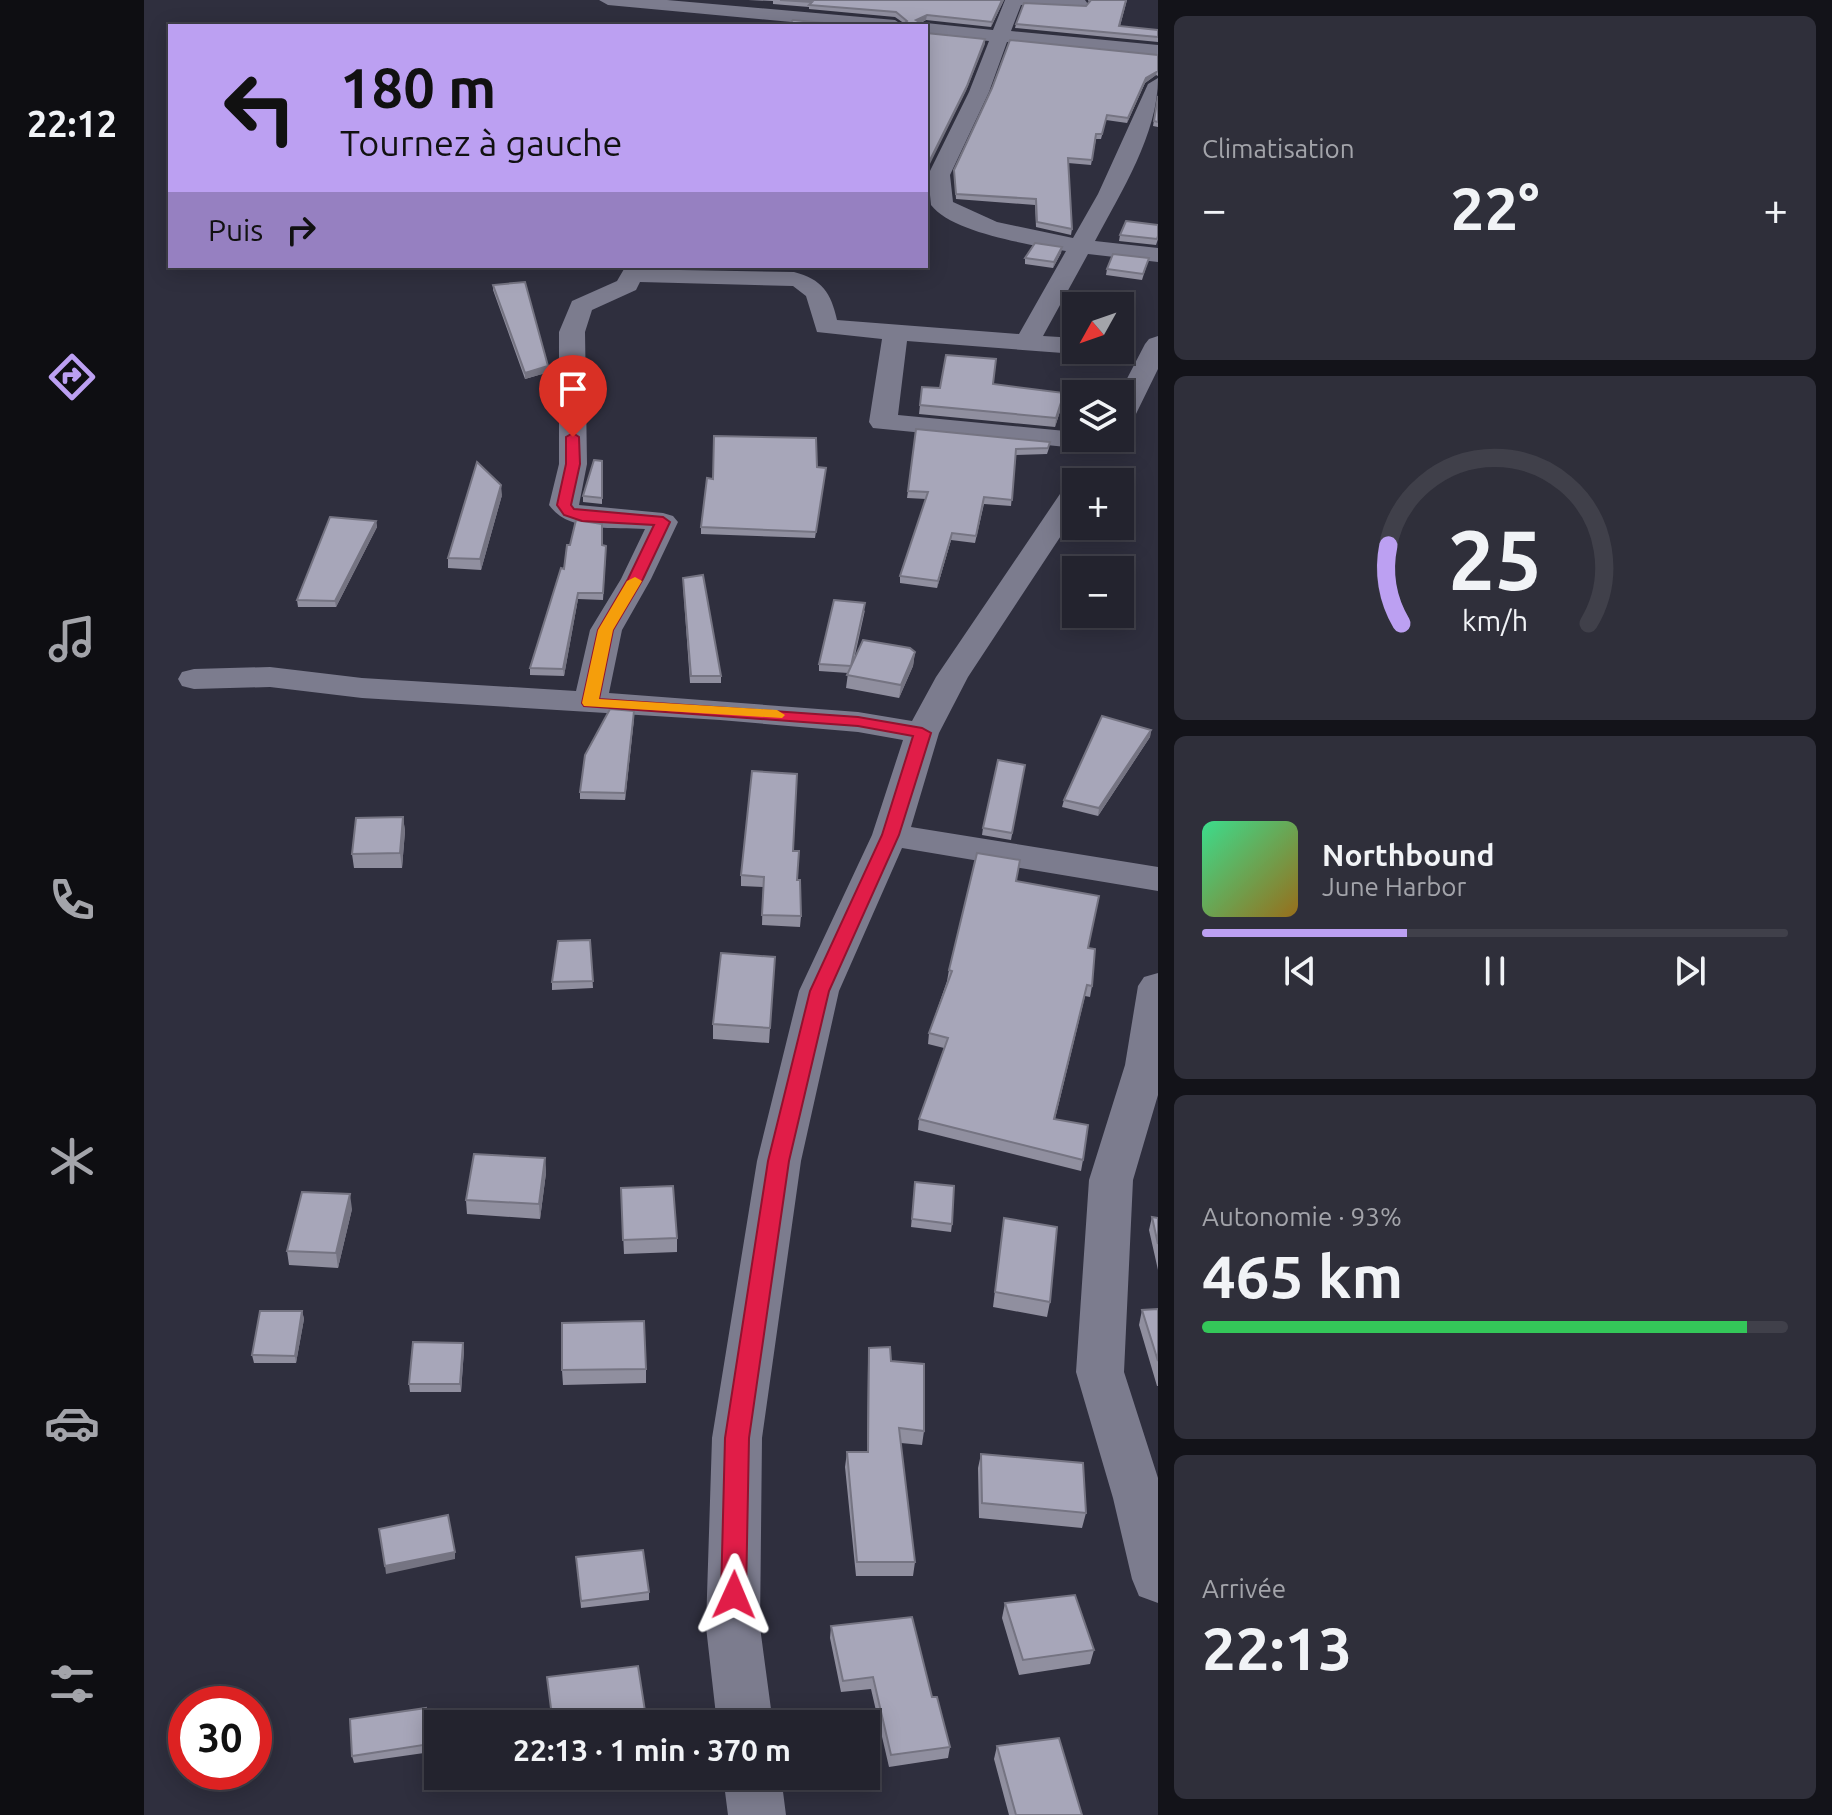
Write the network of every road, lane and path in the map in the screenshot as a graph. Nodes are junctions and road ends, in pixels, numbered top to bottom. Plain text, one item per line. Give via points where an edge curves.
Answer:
1 (608, 0) edge
2 (1014, 0) edge
3 (1023, 0) edge
4 (1081, 2) edge
5 (750, 5) edge
6 (926, 9) edge
7 (881, 24) edge
8 (915, 24) edge
9 (928, 29) edge
10 (998, 36) junction
11 (1065, 41) junction
12 (1158, 51) edge
13 (1158, 84) edge
14 (1081, 246) junction
15 (1158, 255) edge
16 (896, 331) junction
17 (1027, 342) junction
18 (1062, 345) edge
19 (1151, 349) edge
20 (1134, 386) edge
21 (1062, 431) edge
22 (1062, 512) edge
23 (194, 679) dead end
24 (590, 703) junction
25 (922, 733) junction
26 (890, 835) junction
27 (1158, 879) edge
28 (1158, 986) edge
29 (1158, 1579) edge
30 (743, 1710) edge
31 (754, 1790) edge
32 (757, 1815) edge

1 - 5 street
2 - 10 street
3 - 4 street
4 - 11 street
5 - 7 street
6 - 8 street
9 - 10 street
10 - 11 street
10 - 14 street via 979,92 939,175 942,205 987,227
11 - 12 street
13 - 14 street
14 - 15 street
14 - 17 street
16 - 17 street
16 - 21 street via 883,422
16 - 24 street via 826,327 819,293 794,279 632,274 627,285 581,306 572,332 573,464 564,505 582,516 663,522 606,630
17 - 18 street
19 - 20 street
22 - 25 street via 952,677
23 - 24 street via 270,677
24 - 25 street via 842,720
25 - 26 street
26 - 27 street
26 - 30 street via 819,991 779,1161 737,1438 733,1627
28 - 29 street via 1146,1065 1111,1180 1100,1372
31 - 32 street

